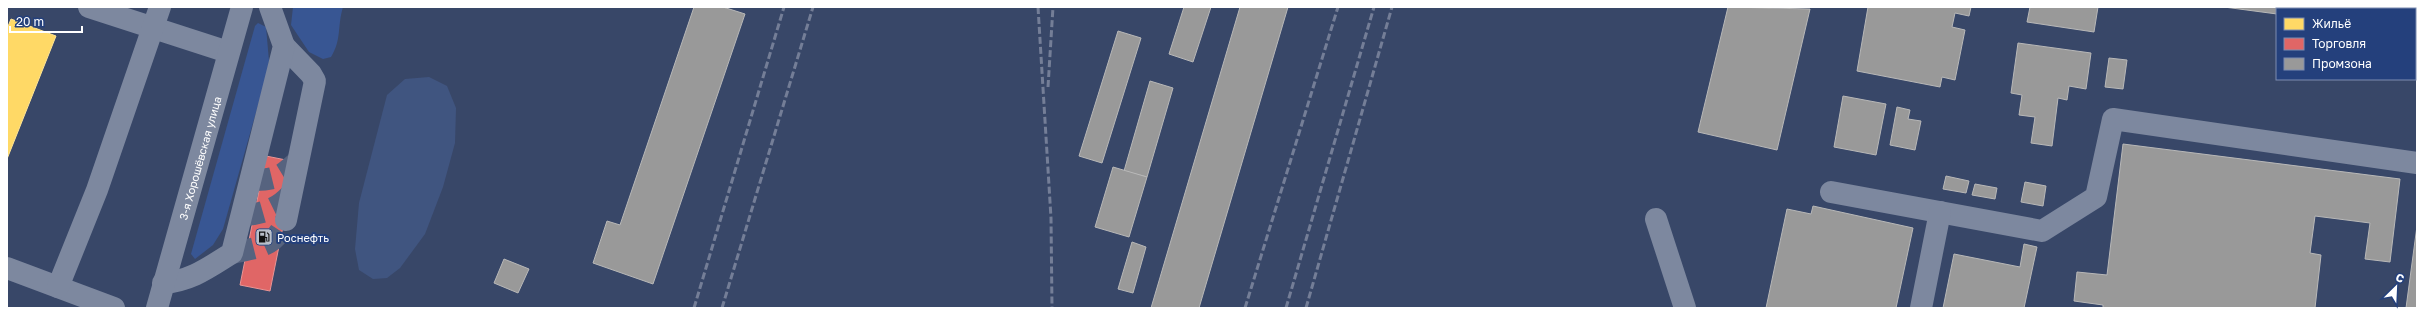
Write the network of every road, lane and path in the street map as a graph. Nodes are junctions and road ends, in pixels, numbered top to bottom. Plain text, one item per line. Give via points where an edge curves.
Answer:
1 (89, 7) edge
2 (160, 7) edge
3 (242, 7) edge
4 (270, 7) edge
5 (153, 28) junction
6 (284, 46) junction
7 (228, 52) junction
8 (2417, 163) edge
9 (1831, 192) dead end
10 (1940, 212) junction
11 (1656, 219) dead end
12 (286, 220) tunnel mouth
13 (7, 268) edge
14 (162, 284) junction
15 (58, 287) junction
16 (114, 308) edge
17 (157, 308) edge
18 (1685, 308) edge
19 (1921, 308) edge

1 - 5 street
2 - 5 street
3 - 7 street, 3-я Хорошёвская улица
4 - 6 street
5 - 7 street
5 - 15 street via 97,190
6 - 12 street via 315,81
6 - 14 street via 232,253 196,276 180,282
7 - 14 street, 3-я Хорошёвская улица
8 - 10 street via 2113,119 2096,197 2042,231
9 - 10 street
10 - 19 street
11 - 18 street
13 - 15 street
14 - 17 street, 3-я Хорошёвская улица
15 - 16 street

